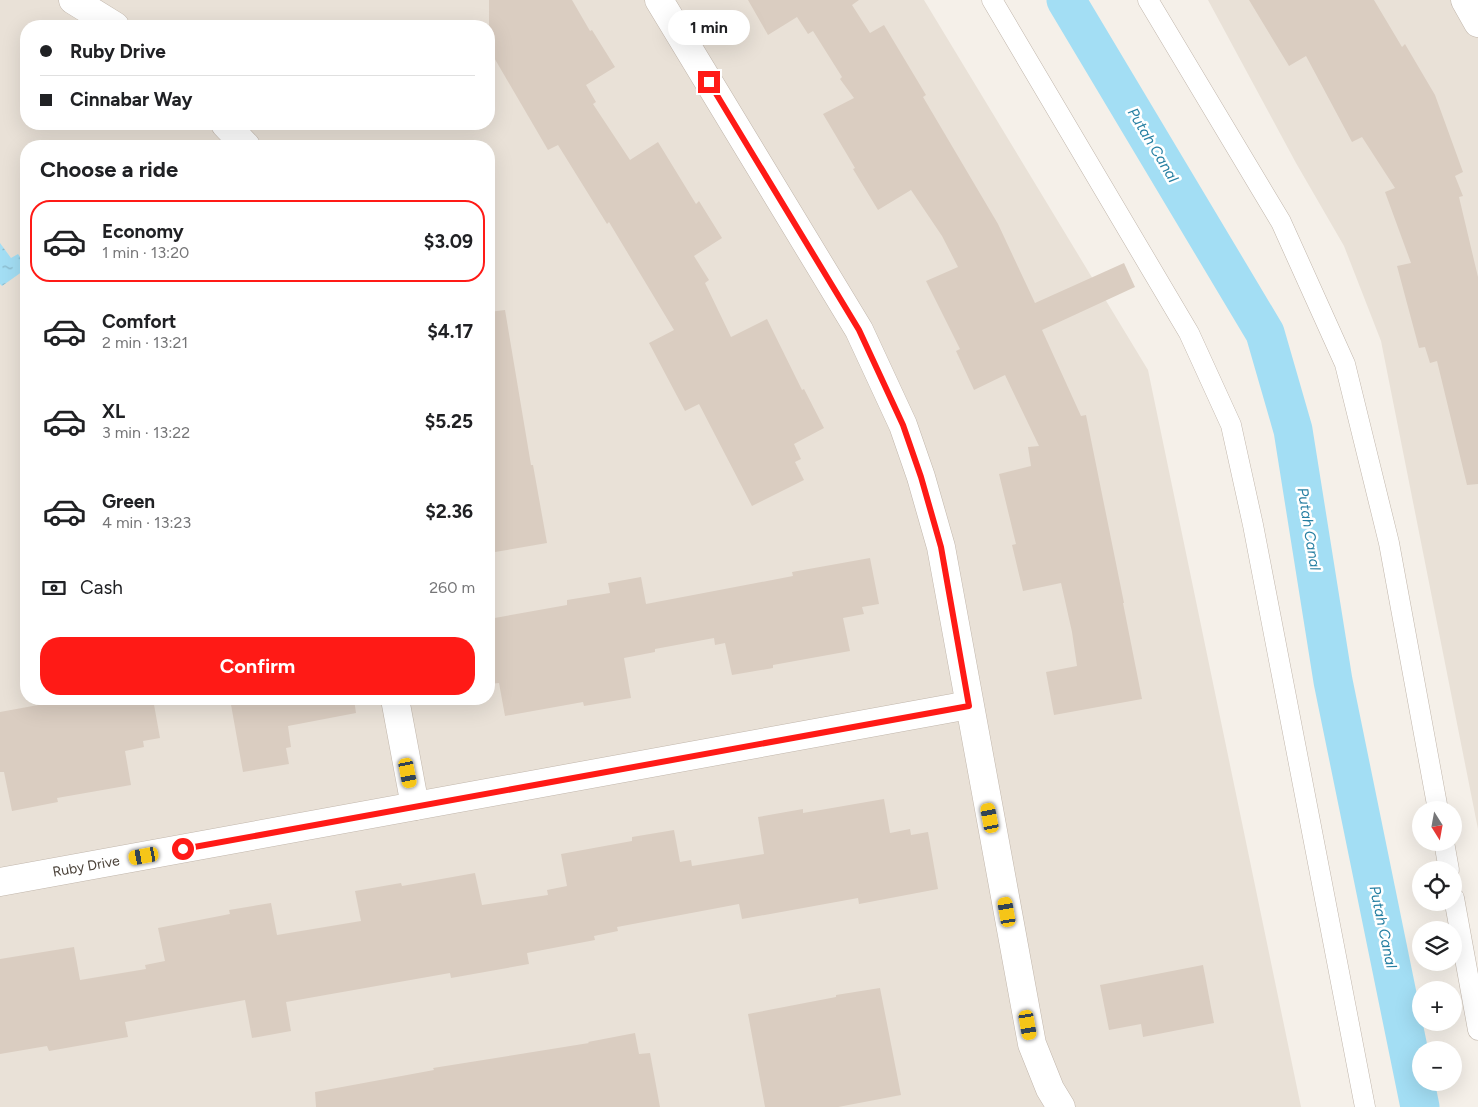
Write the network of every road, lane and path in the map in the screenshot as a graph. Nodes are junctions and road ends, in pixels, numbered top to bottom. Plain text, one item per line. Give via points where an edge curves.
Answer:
1 (73, 0) edge
2 (660, 0) edge
3 (992, 0) edge
4 (1148, 0) edge
5 (1465, 0) edge
6 (105, 20) edge
7 (1478, 23) edge
8 (231, 130) edge
9 (241, 140) edge
10 (396, 705) edge
11 (969, 706) junction
12 (1436, 801) edge
13 (415, 806) junction
14 (0, 882) edge
15 (1456, 911) edge
16 (1478, 1030) edge
17 (1061, 1107) edge
18 (1366, 1107) edge

1 - 6 street
2 - 11 street via 859,330 903,425 941,547
3 - 18 lane via 1189,333 1231,425
4 - 12 lane via 1281,222 1345,364 1389,543
5 - 7 street
8 - 9 street
10 - 13 street
11 - 13 street, Ruby Drive
11 - 17 street via 1032,1044
13 - 14 street, Ruby Drive
15 - 16 lane

